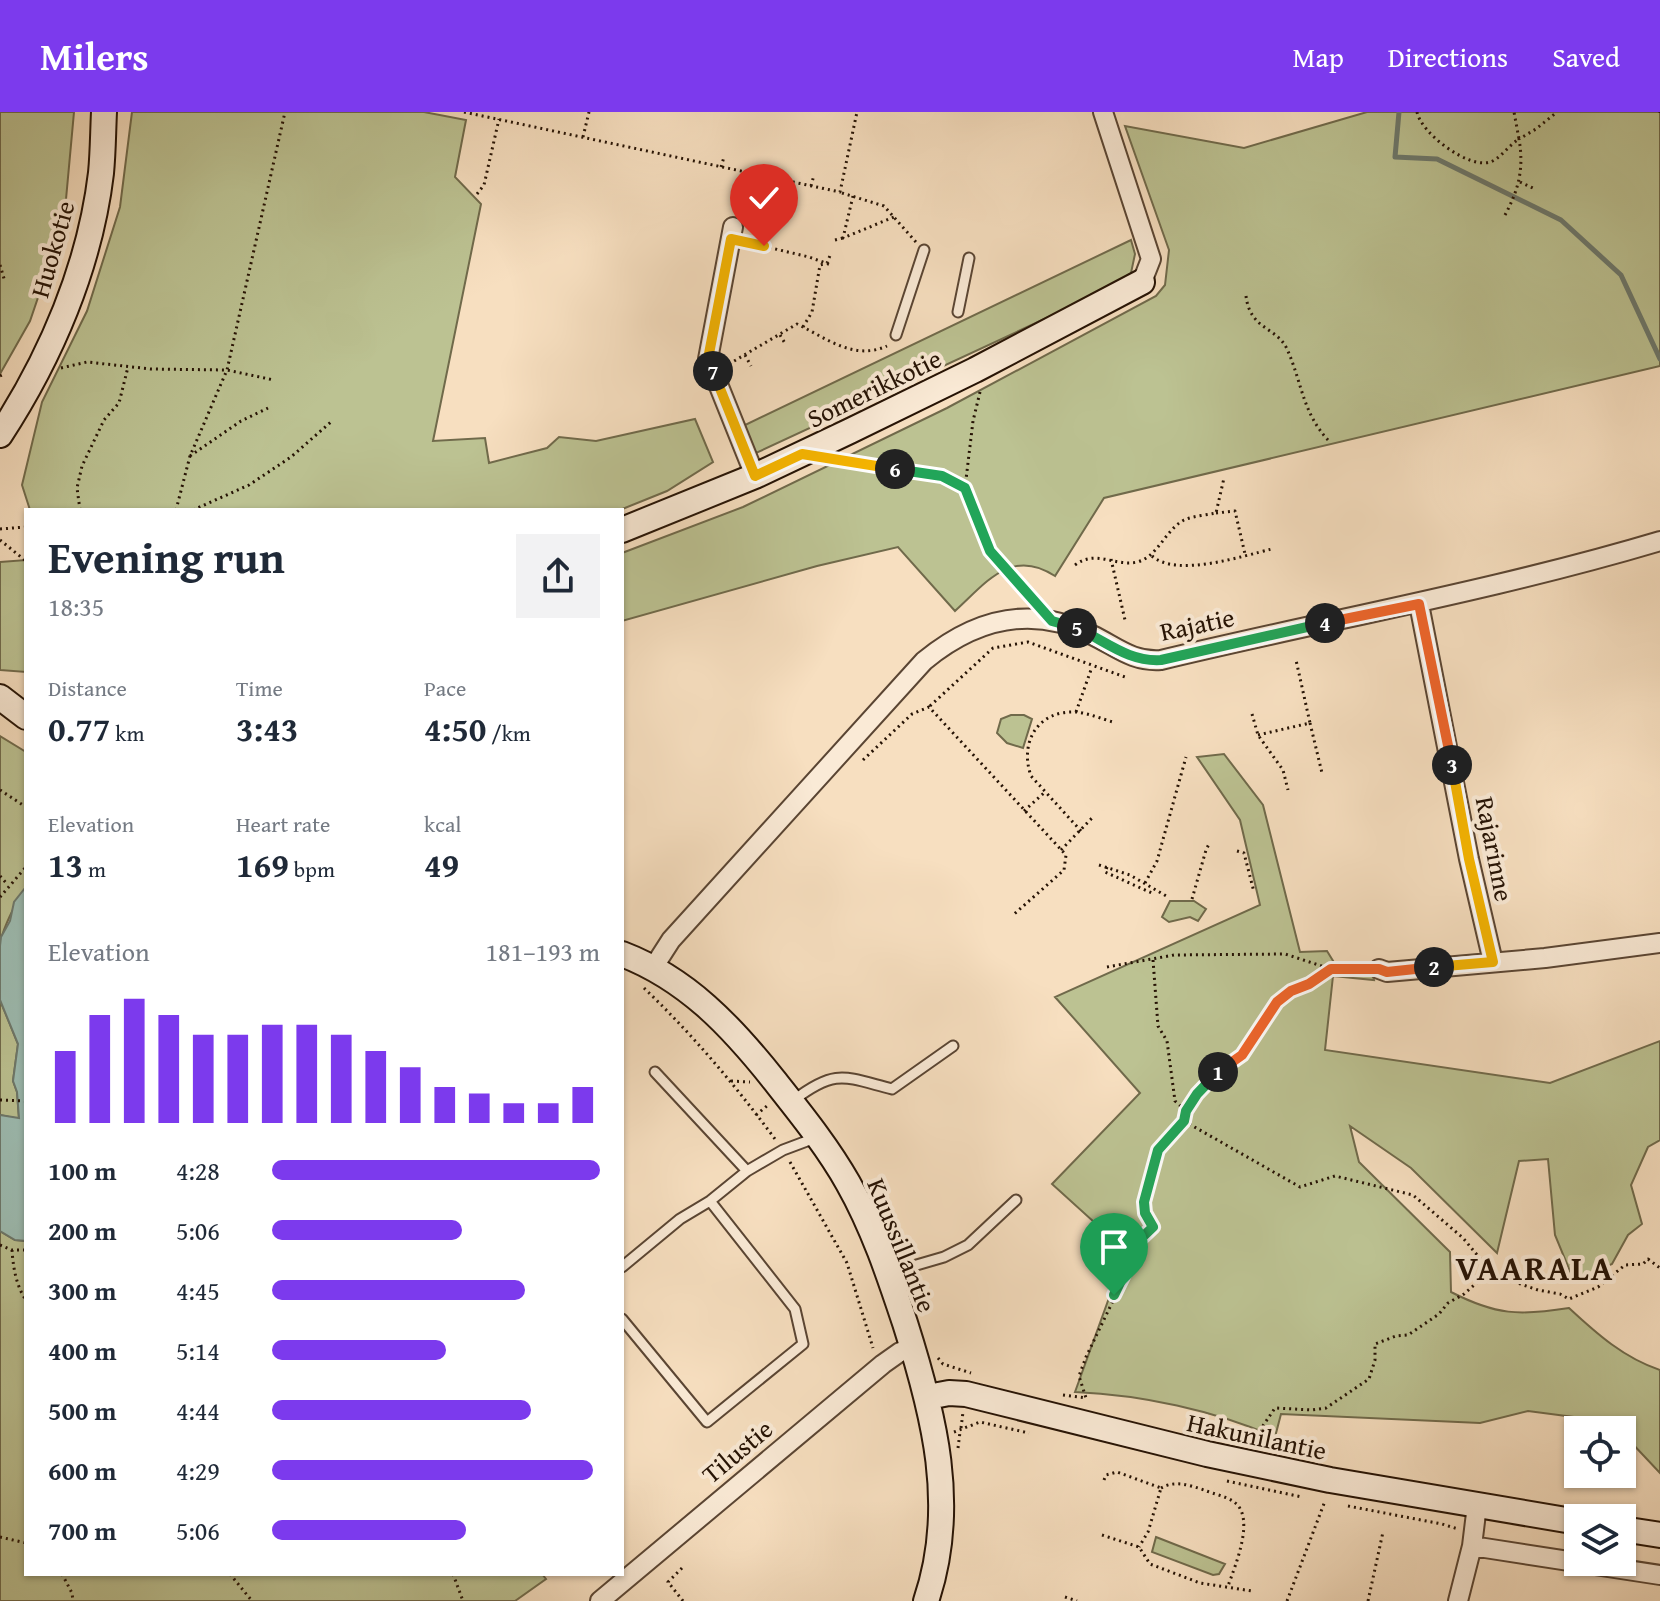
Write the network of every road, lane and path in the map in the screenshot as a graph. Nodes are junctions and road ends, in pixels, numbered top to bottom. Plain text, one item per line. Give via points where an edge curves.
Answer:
1 (104, 112) edge
2 (285, 112) edge
3 (464, 112) edge
4 (589, 112) edge
5 (857, 112) edge
6 (1103, 112) edge
7 (1417, 112) edge
8 (1514, 112) edge
9 (1557, 112) edge
10 (473, 113) edge
11 (499, 119) junction
12 (583, 137) junction
13 (1519, 139) junction
14 (724, 157) dead end
15 (721, 167) junction
16 (744, 173) junction
17 (814, 175) dead end
18 (1520, 182) junction
19 (811, 186) junction
20 (1535, 189) dead end
21 (840, 192) junction
22 (477, 194) dead end
23 (853, 196) junction
24 (1505, 215) dead end
25 (894, 217) junction
26 (732, 233) junction
27 (843, 238) junction
28 (766, 239) dead end
29 (835, 240) dead end
30 (764, 246) junction
31 (807, 248) dead end
32 (924, 250) joint
33 (831, 253) dead end
34 (805, 256) junction
35 (969, 258) dead end
36 (829, 264) junction
37 (0, 265) edge
38 (5, 282) dead end
39 (1142, 282) joint
40 (1246, 296) dead end
41 (813, 306) junction
42 (822, 307) dead end
43 (958, 312) dead end
44 (803, 327) junction
45 (780, 334) junction
46 (896, 335) joint
47 (786, 345) dead end
48 (745, 355) junction
49 (128, 366) junction
50 (751, 366) dead end
51 (227, 370) junction
52 (975, 370) junction
53 (55, 371) dead end
54 (715, 378) junction
55 (274, 380) dead end
56 (268, 408) dead end
57 (332, 421) dead end
58 (0, 435) edge
59 (1328, 440) dead end
60 (802, 454) junction
61 (190, 456) junction
62 (755, 476) junction
63 (1224, 478) dead end
64 (965, 488) junction
65 (80, 508) edge
66 (177, 508) edge
67 (197, 508) edge
68 (1216, 513) junction
69 (24, 527) edge
70 (0, 529) edge
71 (624, 529) edge
72 (0, 540) edge
73 (1660, 541) edge
74 (1272, 549) dead end
75 (1245, 555) junction
76 (1151, 556) junction
77 (24, 559) edge
78 (1111, 559) junction
79 (1075, 565) dead end
80 (1419, 604) junction
81 (1125, 620) dead end
82 (1052, 621) junction
83 (1296, 660) dead end
84 (1092, 667) junction
85 (1125, 677) dead end
86 (0, 697) edge
87 (929, 707) junction
88 (24, 711) edge
89 (1076, 712) junction
90 (1252, 714) dead end
91 (1113, 722) dead end
92 (1310, 723) junction
93 (1258, 735) junction
94 (1186, 757) dead end
95 (863, 760) dead end
96 (1322, 773) dead end
97 (0, 790) edge
98 (1288, 790) dead end
99 (1045, 792) junction
100 (24, 806) edge
101 (1024, 811) junction
102 (1092, 818) dead end
103 (1081, 831) junction
104 (1210, 842) dead end
105 (1061, 850) junction
106 (1237, 851) dead end
107 (1099, 865) dead end
108 (1107, 867) junction
109 (24, 869) edge
110 (0, 876) edge
111 (1145, 883) junction
112 (8, 886) junction
113 (1254, 892) dead end
114 (1154, 894) dead end
115 (0, 897) edge
116 (1168, 897) dead end
117 (1192, 899) dead end
118 (1012, 916) dead end
119 (1660, 943) edge
120 (1153, 960) junction
121 (626, 961) edge
122 (1493, 962) junction
123 (1107, 967) dead end
124 (653, 968) junction
125 (1331, 969) junction
126 (1379, 969) joint
127 (953, 1046) dead end
128 (655, 1072) dead end
129 (731, 1081) junction
130 (754, 1082) dead end
131 (0, 1093) edge
132 (2, 1100) edge
133 (24, 1101) edge
134 (781, 1102) junction
135 (1186, 1111) junction
136 (756, 1115) junction
137 (1184, 1121) junction
138 (818, 1137) junction
139 (783, 1150) junction
140 (747, 1171) junction
141 (1016, 1200) dead end
142 (710, 1201) junction
143 (0, 1245) edge
144 (12, 1250) junction
145 (24, 1250) edge
146 (624, 1265) edge
147 (1660, 1268) edge
148 (889, 1273) junction
149 (1495, 1277) junction
150 (24, 1297) edge
151 (624, 1321) edge
152 (913, 1348) junction
153 (936, 1356) dead end
154 (883, 1364) junction
155 (980, 1375) dead end
156 (1061, 1395) dead end
157 (928, 1397) junction
158 (1256, 1436) dead end
159 (1104, 1480) dead end
160 (1161, 1488) junction
161 (1325, 1501) dead end
162 (1477, 1505) junction
163 (1564, 1520) edge
164 (1636, 1531) edge
165 (1383, 1532) dead end
166 (1102, 1535) dead end
167 (1660, 1535) edge
168 (0, 1537) edge
169 (24, 1543) edge
170 (1472, 1546) junction
171 (1139, 1547) junction
172 (682, 1568) dead end
173 (1660, 1575) edge
174 (63, 1576) edge
175 (232, 1576) edge
176 (454, 1576) edge
177 (1228, 1586) junction
178 (1252, 1591) dead end
179 (1065, 1597) dead end
180 (73, 1601) edge
181 (252, 1601) edge
182 (463, 1601) edge
183 (600, 1601) edge
184 (683, 1601) edge
185 (926, 1601) edge
186 (1077, 1601) edge
187 (1287, 1601) edge
188 (1368, 1601) edge
189 (1458, 1601) edge

1 - 58 main road, Huokotie via 101,173 81,266 49,347
2 - 51 path
3 - 10 path
4 - 12 path
5 - 21 path
6 - 39 street via 1151,259
7 - 13 path via 1455,155 1478,163 1498,159
8 - 13 path
9 - 13 path
10 - 11 path
11 - 12 path
11 - 22 path via 484,185
12 - 15 path
13 - 18 path
14 - 15 path
15 - 16 path
16 - 19 path
16 - 26 path
17 - 19 path
18 - 20 path
18 - 24 path
19 - 21 path
21 - 23 path
23 - 25 path via 884,206
23 - 27 path
25 - 27 path
25 - 32 path
26 - 30 path
26 - 54 street via 708,359
27 - 29 path
28 - 30 path
30 - 34 path
31 - 34 path
32 - 46 lane
33 - 36 path
34 - 36 path
35 - 43 lane
36 - 41 path via 820,265
37 - 38 path
39 - 52 main road, Somerikkotie
40 - 59 path via 1248,311 1286,346 1303,403
41 - 42 path
41 - 44 path
44 - 45 path via 797,324
44 - 46 path via 839,348 876,351 894,342
45 - 47 path
45 - 48 path
48 - 50 path
48 - 54 path via 724,366
49 - 51 path
49 - 53 path via 87,362
49 - 65 path via 119,403 104,420 82,466
51 - 55 path
51 - 61 path
52 - 60 main road, Somerikkotie
52 - 64 path via 981,385
54 - 62 street
56 - 61 path
57 - 67 path via 249,485
60 - 62 main road, Somerikkotie
60 - 64 path via 942,476
61 - 66 path
62 - 71 main road, Somerikkotie
63 - 68 path
64 - 82 path via 990,551
68 - 75 path via 1235,511
68 - 76 path via 1184,520
69 - 70 path
72 - 77 path
73 - 80 street, Rajatie
74 - 75 path
75 - 76 path via 1176,566
76 - 78 path via 1134,563
78 - 79 path via 1090,557
78 - 81 path
80 - 82 street, Rajatie via 1145,661
80 - 122 street, Rajarinne
82 - 124 street, Rajatie via 981,626 924,661 671,940
83 - 92 path
84 - 85 path
84 - 87 path via 1028,642 993,648
84 - 89 path
86 - 88 main road
87 - 95 path via 912,714
87 - 101 path
89 - 91 path
89 - 99 path via 1044,720 1028,740 1027,765
90 - 93 path
92 - 93 path
92 - 96 path
93 - 98 path via 1283,770
94 - 111 path via 1157,861
97 - 100 path
99 - 101 path
99 - 103 path
101 - 105 path
102 - 103 path
103 - 105 path
104 - 117 path
105 - 118 path via 1066,855 1064,870
106 - 113 path via 1244,853
107 - 108 path
108 - 111 path
108 - 114 path via 1105,872
109 - 112 path
110 - 112 path
111 - 116 path
112 - 115 path
119 - 122 street
120 - 123 path
120 - 125 path via 1174,955 1285,954
120 - 135 path via 1158,1026 1167,1041 1175,1101
121 - 124 main road, Kuussillantie
121 - 129 path
122 - 126 street
124 - 134 main road, Kuussillantie via 692,992 730,1027 751,1049
125 - 126 path
125 - 135 path via 1277,1002 1242,1055 1212,1077
127 - 134 lane via 892,1089 841,1076
128 - 140 lane
129 - 130 path
129 - 136 path
131 - 132 path
132 - 133 path
134 - 136 path
134 - 138 main road, Kuussillantie
135 - 137 path
136 - 139 path
137 - 149 path via 1300,1187 1335,1176 1413,1195 1463,1238
137 - 156 path via 1158,1150 1144,1202 1153,1227 1132,1247 1123,1280 1086,1357 1079,1376 1086,1398
138 - 139 lane
138 - 148 main road, Kuussillantie via 847,1183
139 - 140 lane
139 - 154 path via 847,1263
140 - 142 lane
141 - 148 lane via 968,1245
142 - 146 lane
142 - 151 lane via 795,1309 803,1344 707,1422
143 - 144 path
144 - 145 path
144 - 150 path
147 - 149 path via 1648,1259 1625,1265 1600,1286 1572,1299
148 - 152 main road, Kuussillantie
149 - 158 path via 1483,1276 1408,1335 1375,1344 1372,1372 1361,1385 1320,1410 1275,1408
152 - 154 street, Tilustie
152 - 157 main road, Kuussillantie
153 - 155 path via 943,1364
154 - 183 street, Tilustie
157 - 162 main road, Hakunilantie via 966,1394 1207,1454
157 - 185 main road, Kuussillantie via 942,1502 937,1561
159 - 160 path via 1117,1472
160 - 171 path
160 - 177 path via 1190,1485 1235,1502 1241,1510 1243,1539
161 - 187 path
162 - 163 main road, Hakunilantie
162 - 170 street
164 - 167 main road
165 - 188 path
166 - 171 path
168 - 169 path
170 - 173 street
170 - 189 street
171 - 177 path via 1150,1564 1200,1583
172 - 184 path via 668,1582
174 - 180 path
175 - 181 path
176 - 182 path
177 - 178 path
179 - 186 path

